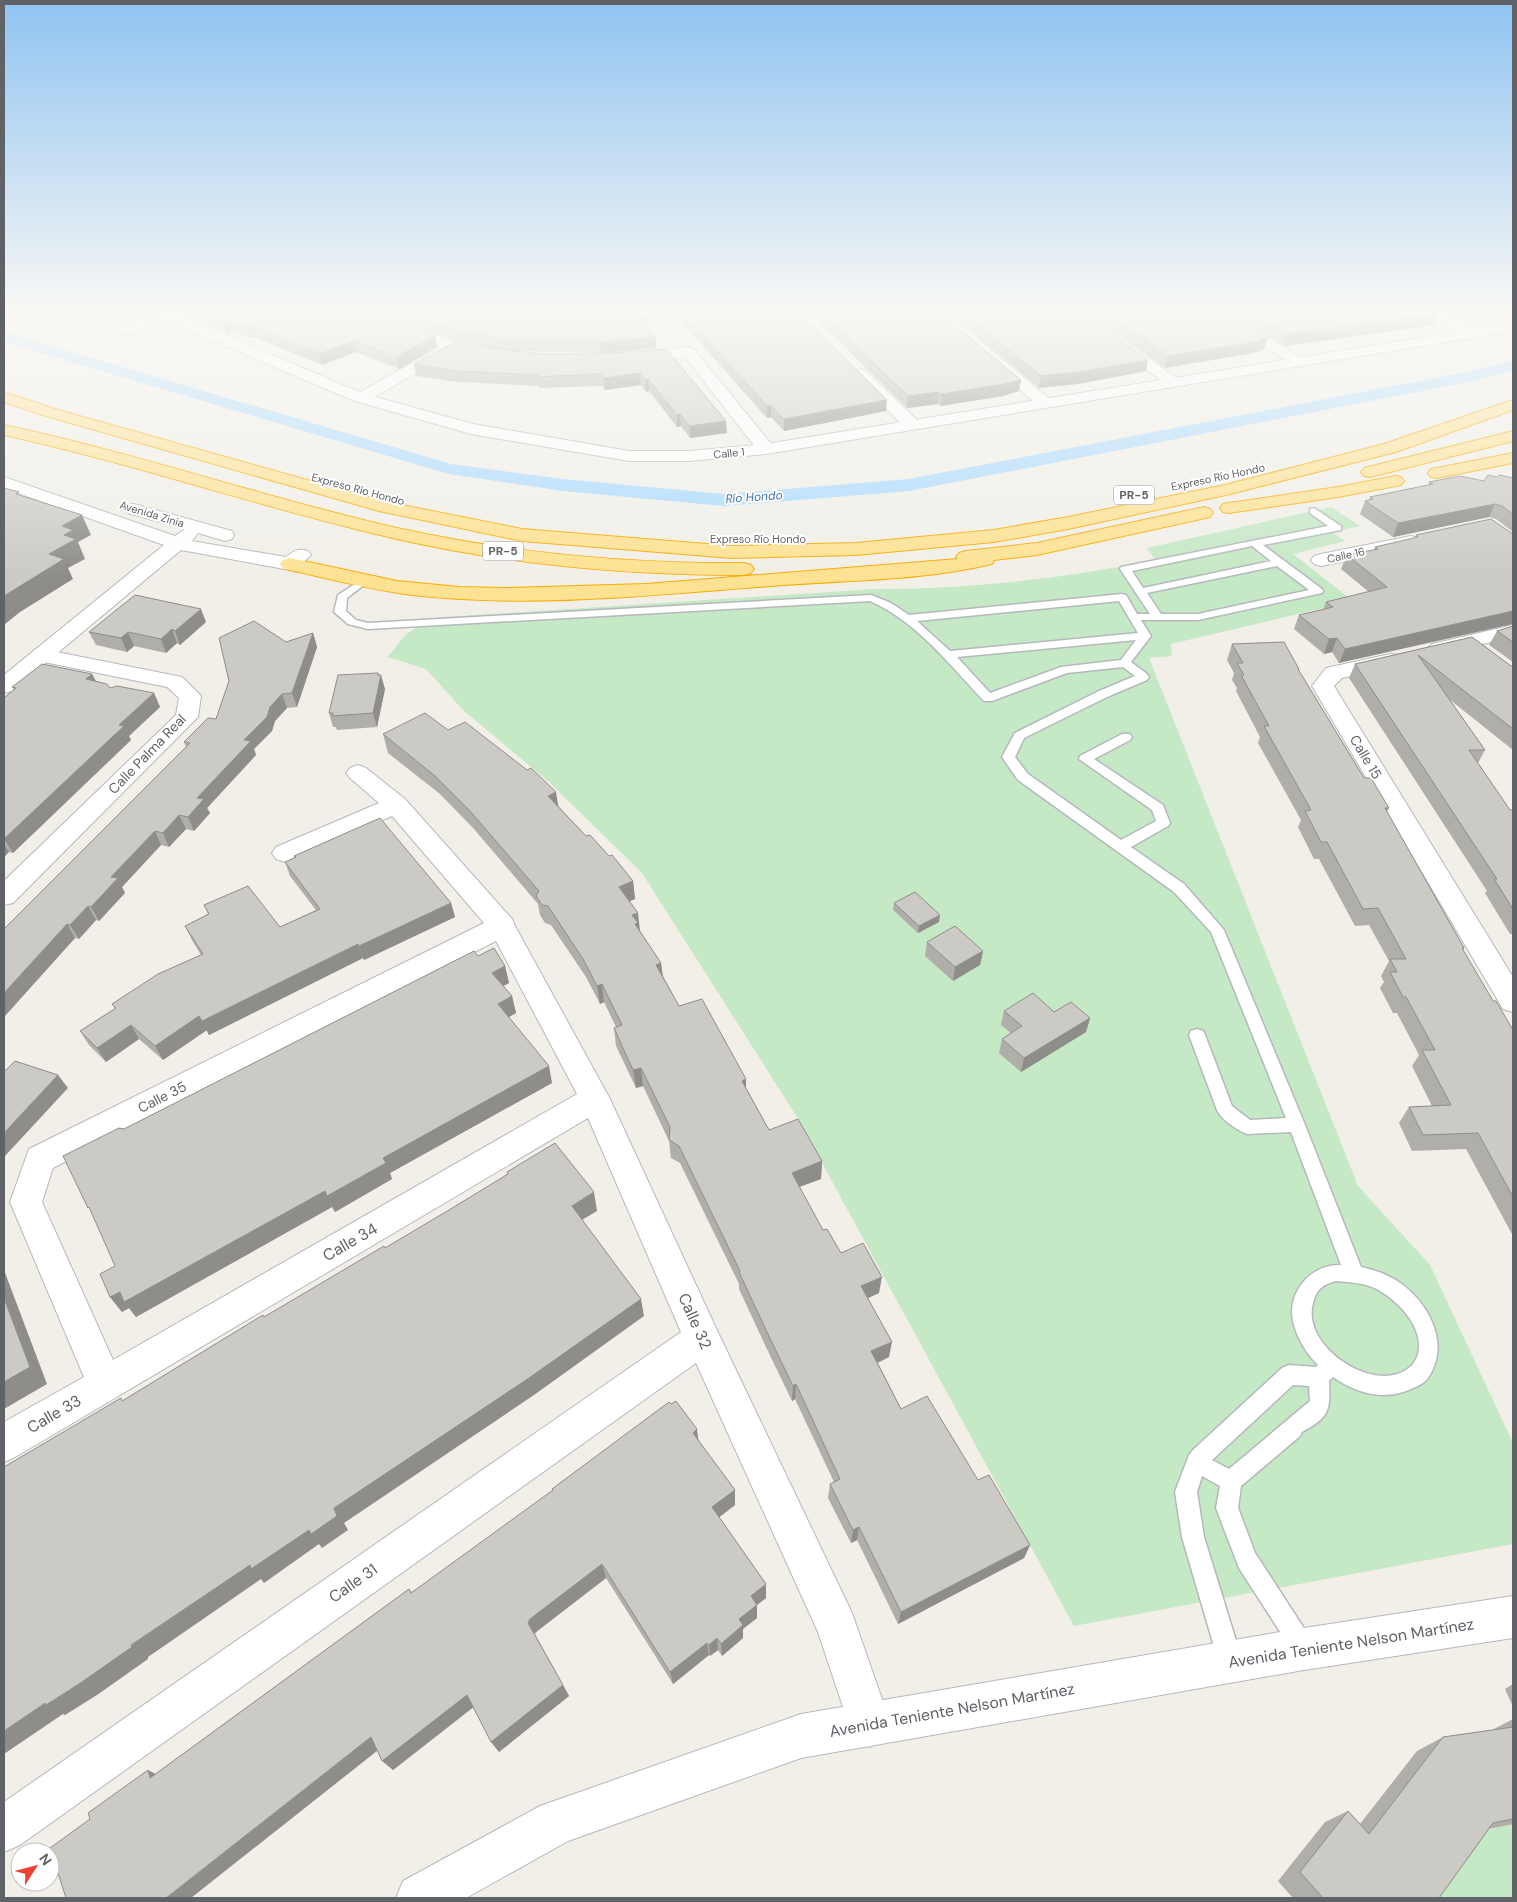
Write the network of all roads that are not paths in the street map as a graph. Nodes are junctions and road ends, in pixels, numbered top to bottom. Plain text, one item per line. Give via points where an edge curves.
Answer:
1 (9, 399) edge
2 (34, 399) edge
3 (364, 399) edge
4 (726, 399) edge
5 (886, 399) edge
6 (1040, 399) edge
7 (1071, 399) edge
8 (1490, 399) edge
9 (1045, 403) junction
10 (4, 404) edge
11 (1513, 405) edge
12 (4, 412) edge
13 (52, 413) junction
14 (4, 417) edge
15 (136, 420) dead end
16 (912, 424) junction
17 (1513, 428) edge
18 (64, 429) junction
19 (4, 430) edge
20 (172, 434) junction
21 (1513, 436) edge
22 (766, 449) junction
23 (1513, 458) edge
24 (4, 467) edge
25 (4, 482) edge
26 (1229, 508) junction
27 (1314, 510) dead end
28 (196, 528) junction
29 (1429, 538) edge
30 (1254, 543) junction
31 (178, 544) junction
32 (1016, 552) junction
33 (296, 559) junction
34 (1322, 560) dead end
35 (1279, 562) junction
36 (364, 580) junction
37 (1139, 592) junction
38 (1158, 617) junction
39 (909, 618) junction
40 (1134, 618) junction
41 (1513, 631) edge
42 (1145, 636) junction
43 (1469, 642) junction
44 (42, 655) junction
45 (946, 655) junction
46 (1491, 658) edge
47 (1125, 663) junction
48 (4, 686) edge
49 (1126, 737) dead end
50 (358, 773) dead end
51 (396, 805) junction
52 (1120, 847) junction
53 (285, 853) dead end
54 (4, 896) edge
55 (502, 926) junction
56 (1513, 1001) edge
57 (1197, 1035) dead end
58 (595, 1099) junction
59 (1297, 1125) junction
60 (1354, 1273) junction
61 (702, 1338) junction
62 (1326, 1371) junction
63 (105, 1384) junction
64 (4, 1443) edge
65 (1196, 1462) junction
66 (1231, 1482) junction
67 (1513, 1617) edge
68 (1304, 1649) junction
69 (1230, 1662) junction
70 (869, 1725) junction
71 (4, 1829) edge
72 (420, 1898) edge

1 - 13 highway
2 - 20 highway, Expreso Río Hondo / PR-5
3 - 22 street, Calle 1 via 472,429 629,456 689,456
4 - 22 street
5 - 16 street
6 - 9 street
7 - 9 street, Calle 1
8 - 20 highway, Expreso Río Hondo / PR-5 via 1298,459 1006,520 898,533 744,541 682,539 517,523 441,510 268,464
9 - 16 street, Calle 1
10 - 13 highway
11 - 13 highway via 1390,448 1226,490 1068,523 994,536 856,549 732,552 522,535 379,506
12 - 18 highway
14 - 18 highway
15 - 20 highway
16 - 22 street, Calle 1
17 - 18 highway via 1222,499 1001,544 838,558 731,558 576,549 465,533 367,513
19 - 32 highway, PR-5 via 152,465 352,523 454,544 568,560 659,568 738,569 879,564
21 - 26 highway, PR-5
23 - 26 highway via 1338,492
24 - 28 street, Avenida Zinia
25 - 31 street, Avenida Zinia
26 - 32 highway, PR-5
27 - 30 lane via 1337,528
28 - 31 street
28 - 33 street, Avenida Zinia
29 - 34 street, Calle 16
30 - 35 lane
30 - 37 lane via 1126,570
31 - 33 street, Avenida Zinia
31 - 44 street
32 - 36 highway via 974,563 906,570 581,593 446,591
33 - 36 highway
35 - 37 lane
35 - 38 lane via 1318,591 1198,617
36 - 39 lane via 342,597 340,612 352,622 368,626 859,598 881,601
37 - 38 lane
38 - 40 lane
39 - 40 lane via 1122,597
39 - 45 lane
40 - 42 lane
41 - 43 street, Calle 15
42 - 45 lane
42 - 47 lane
43 - 46 street
43 - 56 street, Calle 15 via 1334,673 1322,686
44 - 48 street
44 - 54 street, Calle Palma Real via 174,682 190,696 188,717
45 - 47 lane via 988,698 1065,670
47 - 52 lane via 1143,678 1019,736 1008,758 1023,777
49 - 52 lane via 1085,759 1158,808 1163,822
50 - 51 street, Calle 32
51 - 53 street
51 - 55 street, Calle 32
52 - 59 lane via 1179,888 1217,930
55 - 58 street, Calle 32
55 - 63 street, Calle 35 via 40,1158 26,1202
57 - 59 lane via 1225,1110 1247,1127
58 - 61 street, Calle 32
58 - 63 street, Calle 34
59 - 60 lane
60 - 62 lane via 1320,1277 1309,1287 1303,1300 1306,1333
60 - 62 lane via 1375,1279 1395,1290 1412,1307 1424,1326 1428,1345 1426,1363 1415,1377 1398,1385 1376,1385
61 - 70 street, Calle 32 via 837,1628
61 - 71 street, Calle 31
62 - 65 lane via 1290,1375
62 - 66 lane via 1320,1406
63 - 64 street, Calle 33
65 - 66 lane
65 - 69 lane via 1186,1492 1193,1537
66 - 68 lane via 1227,1508 1247,1560
67 - 68 street, Avenida Teniente Nelson Martínez
68 - 69 street, Avenida Teniente Nelson Martínez
69 - 70 street, Avenida Teniente Nelson Martínez
70 - 72 street, Avenida Teniente Nelson Martínez via 801,1736 556,1822

